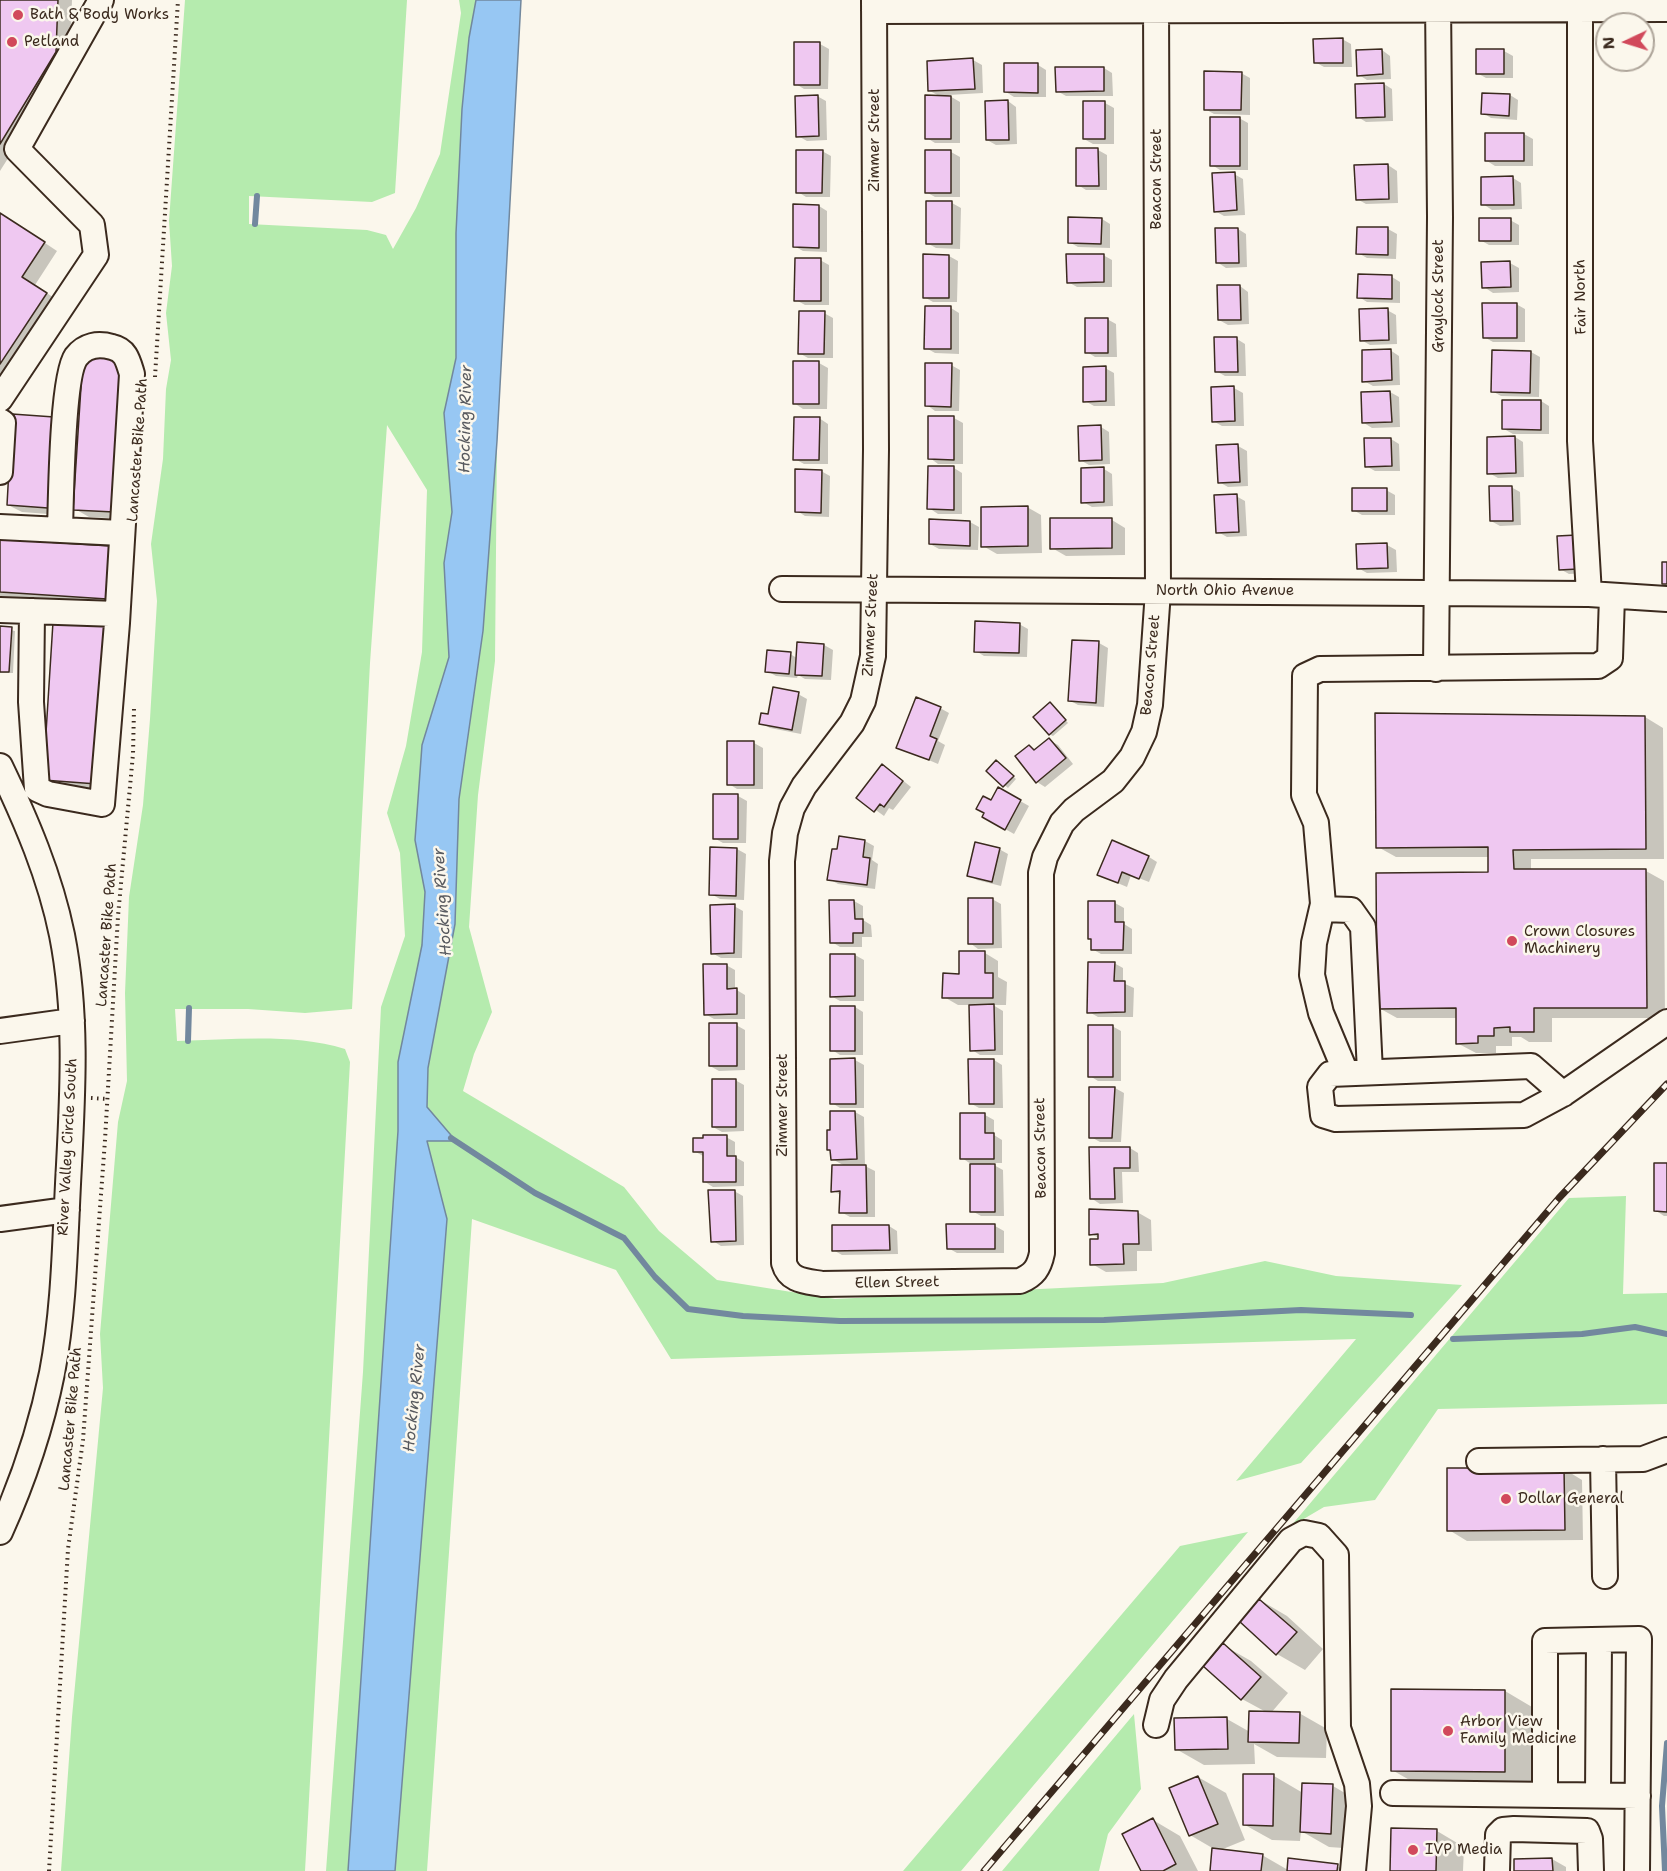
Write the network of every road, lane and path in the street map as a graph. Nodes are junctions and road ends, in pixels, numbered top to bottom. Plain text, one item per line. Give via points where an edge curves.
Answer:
1 (101, 0) edge
2 (178, 0) edge
3 (1438, 4) edge
4 (1580, 5) edge
5 (874, 6) edge
6 (1156, 6) edge
7 (1667, 9) edge
8 (155, 378) dead end
9 (0, 399) edge
10 (0, 421) edge
11 (0, 472) edge
12 (0, 527) edge
13 (60, 530) junction
14 (121, 533) junction
15 (874, 588) junction
16 (782, 589) dead end
17 (1158, 591) junction
18 (1436, 593) junction
19 (1601, 595) junction
20 (1667, 599) edge
21 (0, 610) edge
22 (32, 611) junction
23 (117, 614) junction
24 (1436, 669) junction
25 (134, 699) dead end
26 (0, 766) edge
27 (27, 794) junction
28 (1322, 909) junction
29 (72, 1021) junction
30 (1667, 1022) edge
31 (0, 1031) edge
32 (1358, 1073) junction
33 (1563, 1094) junction
34 (67, 1210) junction
35 (0, 1219) edge
36 (784, 1263) joint
37 (1020, 1281) joint
38 (1667, 1450) edge
39 (1603, 1459) junction
40 (1479, 1461) dead end
41 (0, 1532) edge
42 (1605, 1576) dead end
43 (1599, 1640) junction
44 (1156, 1725) dead end
45 (1393, 1793) dead end
46 (1545, 1795) junction
47 (1598, 1795) junction
48 (1638, 1796) junction
49 (49, 1871) edge
50 (1353, 1871) edge
51 (1497, 1871) edge
52 (1591, 1871) edge
53 (1637, 1871) edge

1 - 9 street via 17,149 92,225 96,255
2 - 8 path, Lancaster Bike Path
3 - 4 street
3 - 6 street
3 - 18 street, Graylock Street
4 - 7 street
4 - 19 street, Fair North via 1580,441
5 - 6 street
5 - 15 street, Zimmer Street
6 - 17 street, Beacon Street
10 - 11 street
12 - 13 street
13 - 14 street
13 - 14 street via 67,392 74,359 86,347 104,344 120,349 132,374
14 - 23 street
15 - 16 street, North Ohio Avenue
15 - 17 street, North Ohio Avenue
15 - 36 street, Zimmer Street via 873,656 863,701 842,738 804,786 785,833
17 - 18 street, North Ohio Avenue
17 - 37 street, Beacon Street via 1150,705 1144,732 1123,770 1062,823 1041,873 1042,1253 1039,1266
18 - 19 street, North Ohio Avenue
18 - 24 street, Graylock Street
19 - 20 street, North Ohio Avenue
19 - 24 street, Fair North via 1610,658 1598,666
21 - 22 street
22 - 23 street
22 - 27 street
23 - 27 street via 102,804
24 - 28 street via 1320,669 1305,676 1304,795 1316,823
25 - 49 path, Lancaster Bike Path via 84,1429 68,1549
26 - 27 street, River Valley Circle South
27 - 29 street, River Valley Circle South via 62,933
28 - 32 street via 1312,975 1321,1013
28 - 32 street via 1351,910 1363,927
29 - 31 street
29 - 34 street, River Valley Circle South
30 - 33 street
32 - 33 street via 1531,1066
32 - 33 street via 1330,1074 1320,1087 1323,1115 1336,1119 1524,1114
34 - 35 street
34 - 41 street, River Valley Circle South via 52,1373 39,1430
36 - 37 street, Ellen Street via 793,1278 822,1284
38 - 39 street via 1643,1460
39 - 40 street
39 - 42 street
43 - 46 street via 1545,1641
43 - 47 street
43 - 48 street via 1639,1640
44 - 50 street via 1162,1700 1176,1679 1291,1540 1304,1533 1319,1536 1336,1555 1338,1728 1357,1784 1359,1806
45 - 46 street
46 - 47 street
47 - 48 street
48 - 53 street
51 - 52 street via 1498,1835 1514,1829 1587,1831

